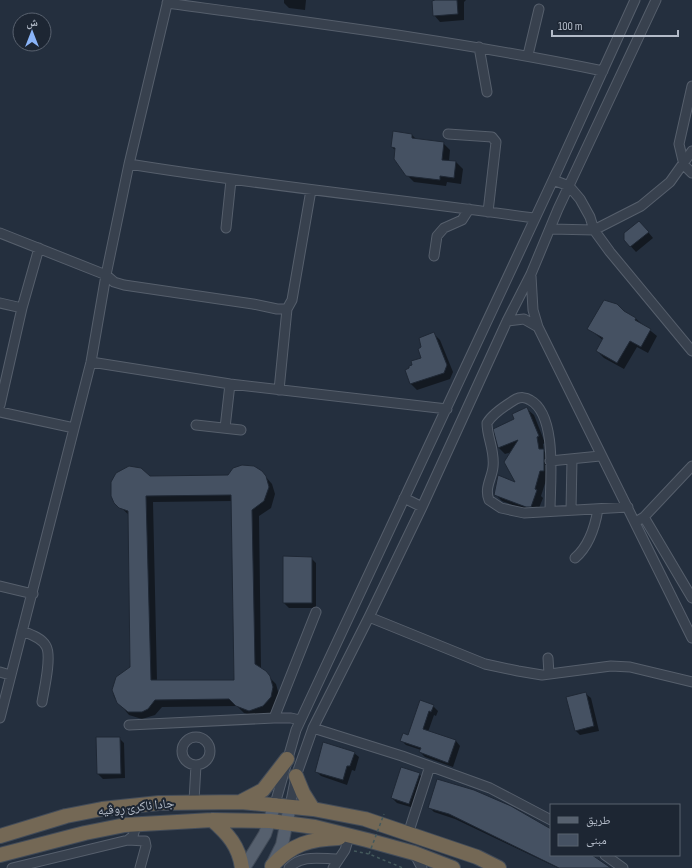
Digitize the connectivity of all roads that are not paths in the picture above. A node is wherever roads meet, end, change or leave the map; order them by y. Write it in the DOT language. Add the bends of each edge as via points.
graph roads {
  1 [pos="635,0"];
  2 [pos="656,0"];
  3 [pos="167,2"];
  4 [pos="539,9"];
  5 [pos="479,47"];
  6 [pos="528,55"];
  7 [pos="603,71"];
  8 [pos="692,86"];
  9 [pos="488,92"];
  10 [pos="448,134"];
  11 [pos="692,151"];
  12 [pos="129,164"];
  13 [pos="684,165"];
  14 [pos="692,173"];
  15 [pos="231,180"];
  16 [pos="554,180"];
  17 [pos="569,186"];
  18 [pos="311,190"];
  19 [pos="469,209"];
  20 [pos="488,212"];
  21 [pos="534,218"];
  22 [pos="226,228"];
  23 [pos="551,228"];
  24 [pos="594,230"];
  25 [pos="0,233"];
  26 [pos="39,248"];
  27 [pos="434,256"];
  28 [pos="531,274"];
  29 [pos="106,275"];
  30 [pos="0,303"];
  31 [pos="22,308"];
  32 [pos="287,308"];
  33 [pos="507,320"];
  34 [pos="538,327"];
  35 [pos="692,351"];
  36 [pos="91,362"];
  37 [pos="4,372"];
  38 [pos="230,384"];
  39 [pos="279,390"];
  40 [pos="0,405"];
  41 [pos="446,409"];
  42 [pos="0,412"];
  43 [pos="196,425"];
  44 [pos="74,428"];
  45 [pos="225,428"];
  46 [pos="241,430"];
  47 [pos="600,456"];
  48 [pos="572,458"];
  49 [pos="550,461"];
  50 [pos="692,466"];
  51 [pos="404,498"];
  52 [pos="422,507"];
  53 [pos="628,507"];
  54 [pos="598,509"];
  55 [pos="570,510"];
  56 [pos="550,511"];
  57 [pos="644,517"];
  58 [pos="636,522"];
  59 [pos="575,558"];
  60 [pos="0,586"];
  61 [pos="33,594"];
  62 [pos="692,598"];
  63 [pos="316,612"];
  64 [pos="369,617"];
  65 [pos="22,631"];
  66 [pos="692,638"];
  67 [pos="548,658"];
  68 [pos="0,672"];
  69 [pos="548,674"];
  70 [pos="10,675"];
  71 [pos="692,682"];
  72 [pos="42,702"];
  73 [pos="279,704"];
  74 [pos="0,718"];
  75 [pos="274,718"];
  76 [pos="296,719"];
  77 [pos="195,722"];
  78 [pos="129,725"];
  79 [pos="313,728"];
  80 [pos="196,736"];
  81 [pos="287,759"];
  82 [pos="196,765"];
  83 [pos="430,766"];
  84 [pos="296,776"];
  85 [pos="194,801"];
  86 [pos="241,802"];
  87 [pos="275,804"];
  88 [pos="290,806"];
  89 [pos="313,809"];
  90 [pos="550,819"];
  91 [pos="212,820"];
  92 [pos="270,821"];
  93 [pos="286,823"];
  94 [pos="136,824"];
  95 [pos="408,834"];
  96 [pos="0,836"];
  97 [pos="349,837"];
  98 [pos="128,840"];
  99 [pos="414,853"];
  100 [pos="0,855"];
  101 [pos="606,856"];
  102 [pos="339,859"];
  103 [pos="271,867"];
  104 [pos="13,868"];
  105 [pos="140,868"];
  106 [pos="243,868"];
  107 [pos="289,868"];
  108 [pos="332,868"];
  109 [pos="422,868"];
  110 [pos="453,868"];
  111 [pos="499,868"];
  112 [pos="622,868"];
  1 -- 7 [label="street"];
  2 -- 17 [label="street"];
  3 -- 5 [label="street"];
  3 -- 12 [label="street"];
  4 -- 6 [label="street"];
  5 -- 6 [label="street"];
  5 -- 9 [label="street"];
  6 -- 7 [label="street"];
  7 -- 16 [label="street"];
  8 -- 13 [label="street" via="679,144"];
  10 -- 20 [label="street" via="492,137 496,142"];
  11 -- 13 [label="street"];
  12 -- 15 [label="street"];
  12 -- 29 [label="street"];
  13 -- 14 [label="street"];
  13 -- 24 [label="street" via="653,198"];
  15 -- 18 [label="street"];
  15 -- 22 [label="street"];
  16 -- 17 [label="street"];
  16 -- 21 [label="street"];
  17 -- 23 [label="street"];
  17 -- 24 [label="street" via="580,199"];
  18 -- 19 [label="street"];
  18 -- 32 [label="street" via="292,300"];
  19 -- 20 [label="street"];
  19 -- 27 [label="street" via="462,220 444,228 437,236"];
  20 -- 21 [label="street"];
  21 -- 41 [label="street"];
  23 -- 24 [label="street"];
  23 -- 28 [label="street"];
  24 -- 35 [label="street"];
  25 -- 26 [label="street"];
  26 -- 29 [label="street"];
  26 -- 31 [label="street"];
  28 -- 33 [label="street"];
  28 -- 34 [label="street"];
  29 -- 32 [label="street" via="114,282 124,285 277,309"];
  29 -- 36 [label="street"];
  30 -- 31 [label="street"];
  31 -- 37 [label="street"];
  32 -- 39 [label="street"];
  33 -- 34 [label="street" via="524,319"];
  33 -- 52 [label="street"];
  34 -- 47 [label="street"];
  36 -- 38 [label="street"];
  36 -- 44 [label="street"];
  37 -- 40 [label="street"];
  38 -- 39 [label="street"];
  38 -- 45 [label="street"];
  39 -- 41 [label="street"];
  41 -- 51 [label="street"];
  42 -- 44 [label="street"];
  43 -- 45 [label="street"];
  44 -- 61 [label="street"];
  45 -- 46 [label="street"];
  47 -- 48 [label="street"];
  47 -- 53 [label="street"];
  48 -- 49 [label="street"];
  48 -- 55 [label="street"];
  49 -- 56 [label="street"];
  49 -- 56 [label="street" via="545,416 536,403 527,398 518,398 490,419 487,426 493,448 493,467 486,491 489,500 510,511"];
  50 -- 57 [label="street"];
  51 -- 52 [label="street"];
  51 -- 76 [label="street"];
  52 -- 64 [label="street"];
  53 -- 54 [label="street"];
  53 -- 58 [label="street"];
  54 -- 55 [label="street"];
  54 -- 59 [label="street" via="596,521 583,551"];
  55 -- 56 [label="street"];
  57 -- 58 [label="street"];
  57 -- 62 [label="street"];
  58 -- 66 [label="street"];
  60 -- 61 [label="street"];
  61 -- 65 [label="street"];
  63 -- 73 [label="street"];
  64 -- 69 [label="street" via="485,664"];
  64 -- 79 [label="street"];
  65 -- 70 [label="street"];
  65 -- 72 [label="street" via="41,640 46,646 48,654"];
  67 -- 69 [label="street"];
  68 -- 70 [label="street"];
  69 -- 71 [label="street" via="611,666 630,667"];
  70 -- 74 [label="street"];
  73 -- 75 [label="street"];
  73 -- 76 [label="street"];
  75 -- 76 [label="street"];
  75 -- 77 [label="street"];
  76 -- 81 [label="street"];
  77 -- 78 [label="street"];
  77 -- 80 [label="street"];
  79 -- 83 [label="street"];
  79 -- 84 [label="street"];
  80 -- 82 [label="street" via="208,743 210,753 205,762"];
  80 -- 82 [label="street" via="187,739 181,751 184,760"];
  81 -- 86 [label="highway" via="262,790"];
  81 -- 87 [label="street"];
  82 -- 85 [label="street"];
  83 -- 90 [label="street" via="490,788"];
  83 -- 95 [label="street"];
  84 -- 88 [label="street"];
  84 -- 89 [label="highway"];
  85 -- 86 [label="highway, جادا ئاکرێ ڕوڤیە"];
  85 -- 96 [label="highway, جادا ئاکرێ ڕوڤیە" via="102,809 66,816"];
  86 -- 87 [label="highway, جادا ئاکرێ ڕوڤیە"];
  87 -- 88 [label="highway, جادا ئاکرێ ڕوڤیە"];
  87 -- 92 [label="main road"];
  88 -- 89 [label="highway, جادا ئاکرێ ڕوڤیە"];
  88 -- 93 [label="main road"];
  89 -- 95 [label="highway, جادا ئاکرێ ڕوڤیە" via="365,819"];
  91 -- 92 [label="highway, جادا ئاکرێ ڕوڤیە"];
  91 -- 94 [label="highway, جادا ئاکرێ ڕوڤیە"];
  91 -- 106 [label="highway" via="228,833 235,843"];
  92 -- 93 [label="highway, جادا ئاکرێ ڕوڤیە"];
  92 -- 106 [label="main road" via="265,834"];
  93 -- 97 [label="highway, جادا ئاکرێ ڕوڤیە"];
  93 -- 103 [label="main road" via="282,845"];
  94 -- 98 [label="street" via="135,832"];
  94 -- 100 [label="highway, جادا ئاکرێ ڕوڤیە" via="85,833"];
  95 -- 111 [label="highway, جادا ئاکرێ ڕوڤیە" via="477,857"];
  97 -- 99 [label="highway, جادا ئاکرێ ڕوڤیە"];
  97 -- 102 [label="street"];
  97 -- 103 [label="highway" via="304,843 288,851"];
  98 -- 104 [label="street"];
  98 -- 105 [label="street" via="145,841"];
  99 -- 109 [label="street"];
  99 -- 110 [label="highway, جادا ئاکرێ ڕوڤیە"];
  101 -- 112 [label="street"];
  102 -- 107 [label="street" via="303,858 296,860"];
  102 -- 108 [label="street"];
}
